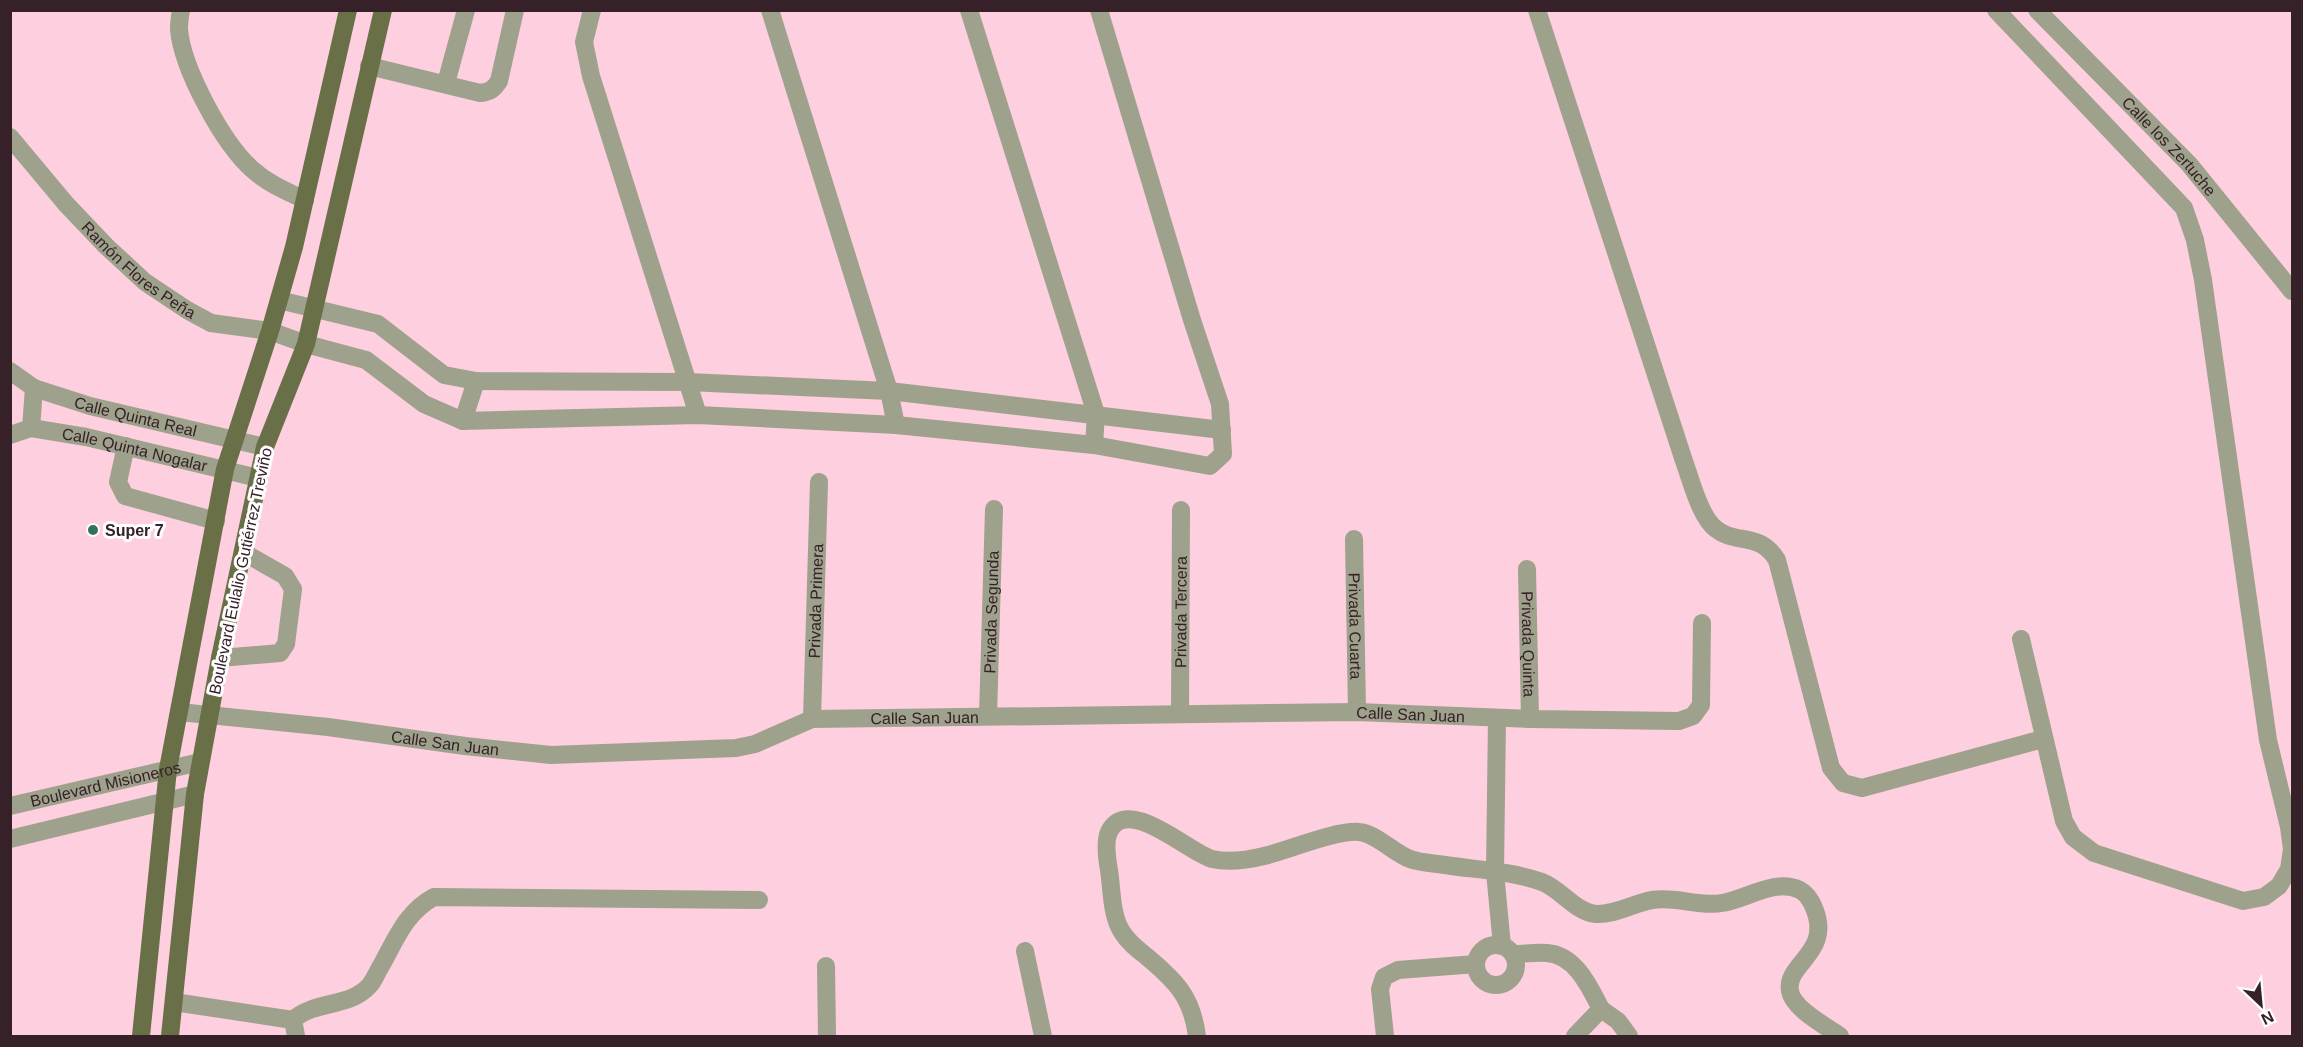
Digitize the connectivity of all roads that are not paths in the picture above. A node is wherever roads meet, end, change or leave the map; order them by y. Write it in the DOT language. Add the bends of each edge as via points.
graph roads {
  1 [pos="181,10"];
  2 [pos="348,10"];
  3 [pos="382,10"];
  4 [pos="466,10"];
  5 [pos="515,10"];
  6 [pos="591,10"];
  7 [pos="770,10"];
  8 [pos="969,10"];
  9 [pos="1099,10"];
  10 [pos="1537,10"];
  11 [pos="1996,10"];
  12 [pos="2037,10"];
  13 [pos="369,66"];
  14 [pos="446,83"];
  15 [pos="10,136"];
  16 [pos="305,200"];
  17 [pos="2292,291"];
  18 [pos="279,300"];
  19 [pos="314,309"];
  20 [pos="270,332"];
  21 [pos="306,344"];
  22 [pos="10,371"];
  23 [pos="476,381"];
  24 [pos="688,382"];
  25 [pos="34,388"];
  26 [pos="889,391"];
  27 [pos="1095,414"];
  28 [pos="698,415"];
  29 [pos="463,421"];
  30 [pos="896,425"];
  31 [pos="31,428"];
  32 [pos="1222,430"];
  33 [pos="10,435"];
  34 [pos="233,441"];
  35 [pos="1094,445"];
  36 [pos="126,446"];
  37 [pos="265,447"];
  38 [pos="225,469"];
  39 [pos="258,478"];
  40 [pos="819,482"];
  41 [pos="994,509"];
  42 [pos="1181,510"];
  43 [pos="216,521"];
  44 [pos="1354,539"];
  45 [pos="243,552"];
  46 [pos="1527,569"];
  47 [pos="1702,623"];
  48 [pos="2021,639"];
  49 [pos="220,658"];
  50 [pos="179,712"];
  51 [pos="1357,712"];
  52 [pos="1180,714"];
  53 [pos="209,716"];
  54 [pos="988,716"];
  55 [pos="1497,718"];
  56 [pos="812,719"];
  57 [pos="1530,719"];
  58 [pos="2043,739"];
  59 [pos="200,762"];
  60 [pos="168,769"];
  61 [pos="195,794"];
  62 [pos="164,801"];
  63 [pos="10,806"];
  64 [pos="10,839"];
  65 [pos="1495,872"];
  66 [pos="759,900"];
  67 [pos="1508,950"];
  68 [pos="1025,951"];
  69 [pos="1476,964"];
  70 [pos="826,966"];
  71 [pos="174,1002"];
  72 [pos="1601,1010"];
  73 [pos="295,1028"];
  74 [pos="141,1036"];
  75 [pos="170,1036"];
  76 [pos="827,1036"];
  77 [pos="1042,1036"];
  78 [pos="1197,1036"];
  79 [pos="1385,1036"];
  80 [pos="1575,1036"];
  81 [pos="1629,1036"];
  82 [pos="1840,1036"];
  1 -- 16 [label="street" via="179,29 185,54 206,105 234,151 275,187"];
  2 -- 16 [label="main road, Boulevard Eulalio Gutiérrez Treviño"];
  3 -- 13 [label="main road, Boulevard Eulalio Gutiérrez Treviño"];
  4 -- 14 [label="street"];
  5 -- 14 [label="street" via="499,81 494,88 480,93"];
  6 -- 24 [label="street" via="584,42 591,76"];
  7 -- 26 [label="street"];
  8 -- 27 [label="street"];
  9 -- 32 [label="street" via="1221,404"];
  10 -- 58 [label="street" via="1703,512 1720,532 1760,542 1777,560 1831,768 1843,783 1862,789"];
  11 -- 58 [label="street" via="2184,208 2195,240 2204,280 2268,740 2289,827 2289,869 2279,886 2264,897 2243,901 2094,853 2073,837 2064,821"];
  12 -- 17 [label="street, Calle los Zertuche" via="2188,164"];
  13 -- 14 [label="street"];
  13 -- 19 [label="main road, Boulevard Eulalio Gutiérrez Treviño"];
  15 -- 20 [label="street, Ramón Flores Peña" via="106,246 159,292 211,323"];
  16 -- 18 [label="main road, Boulevard Eulalio Gutiérrez Treviño"];
  18 -- 19 [label="street"];
  18 -- 20 [label="main road, Boulevard Eulalio Gutiérrez Treviño"];
  19 -- 21 [label="main road, Boulevard Eulalio Gutiérrez Treviño"];
  19 -- 23 [label="street" via="378,324 444,375"];
  20 -- 21 [label="street, Ramón Flores Peña"];
  20 -- 34 [label="main road, Boulevard Eulalio Gutiérrez Treviño"];
  21 -- 29 [label="street, Ramón Flores Peña" via="366,360 424,404"];
  21 -- 37 [label="main road, Boulevard Eulalio Gutiérrez Treviño"];
  22 -- 25 [label="street, Calle Quinta Real"];
  23 -- 24 [label="street"];
  23 -- 29 [label="street"];
  24 -- 26 [label="street"];
  24 -- 28 [label="street"];
  25 -- 31 [label="street"];
  25 -- 34 [label="street, Calle Quinta Real"];
  26 -- 27 [label="street"];
  26 -- 30 [label="street"];
  27 -- 32 [label="street"];
  27 -- 35 [label="street"];
  28 -- 29 [label="street"];
  28 -- 30 [label="street"];
  30 -- 35 [label="street"];
  31 -- 33 [label="street, Calle Quinta Nogalar"];
  31 -- 36 [label="street, Calle Quinta Nogalar"];
  32 -- 35 [label="street" via="1223,454 1210,466"];
  34 -- 37 [label="street, Calle Quinta Real"];
  34 -- 38 [label="main road, Boulevard Eulalio Gutiérrez Treviño"];
  36 -- 38 [label="street, Calle Quinta Nogalar"];
  36 -- 43 [label="street" via="118,482 125,496"];
  37 -- 39 [label="main road, Boulevard Eulalio Gutiérrez Treviño"];
  38 -- 39 [label="street, Calle Quinta Nogalar"];
  38 -- 43 [label="main road, Boulevard Eulalio Gutiérrez Treviño"];
  39 -- 45 [label="main road, Boulevard Eulalio Gutiérrez Treviño"];
  40 -- 56 [label="street, Privada Primera"];
  41 -- 54 [label="street, Privada Segunda"];
  42 -- 52 [label="street, Privada Tercera"];
  43 -- 50 [label="main road, Boulevard Eulalio Gutiérrez Treviño"];
  44 -- 51 [label="street, Privada Cuarta"];
  45 -- 49 [label="main road, Boulevard Eulalio Gutiérrez Treviño"];
  45 -- 49 [label="street" via="285,576 293,590 286,644 280,653"];
  46 -- 57 [label="street, Privada Quinta"];
  47 -- 57 [label="street, Calle San Juan" via="1701,705 1693,716 1679,721"];
  48 -- 58 [label="street"];
  49 -- 53 [label="main road, Boulevard Eulalio Gutiérrez Treviño"];
  50 -- 53 [label="street, Calle San Juan"];
  50 -- 60 [label="main road, Boulevard Eulalio Gutiérrez Treviño"];
  51 -- 52 [label="street, Calle San Juan"];
  51 -- 55 [label="street, Calle San Juan"];
  52 -- 54 [label="street, Calle San Juan"];
  53 -- 56 [label="street, Calle San Juan" via="551,754 736,748 756,744"];
  53 -- 59 [label="main road, Boulevard Eulalio Gutiérrez Treviño"];
  54 -- 56 [label="street, Calle San Juan"];
  55 -- 57 [label="street, Calle San Juan"];
  55 -- 65 [label="street"];
  59 -- 60 [label="street, Boulevard Misioneros"];
  59 -- 61 [label="main road, Boulevard Eulalio Gutiérrez Treviño"];
  60 -- 62 [label="main road, Boulevard Eulalio Gutiérrez Treviño"];
  60 -- 63 [label="street, Boulevard Misioneros"];
  61 -- 62 [label="street, Boulevard Misioneros"];
  61 -- 71 [label="main road, Boulevard Eulalio Gutiérrez Treviño"];
  62 -- 64 [label="street, Boulevard Misioneros"];
  62 -- 74 [label="main road, Boulevard Eulalio Gutiérrez Treviño"];
  65 -- 67 [label="street"];
  65 -- 78 [label="street" via="1410,859 1361,832 1257,858 1224,861 1202,855 1158,827 1129,820 1119,822 1109,830 1107,839 1118,926 1131,944 1178,984 1192,1010"];
  65 -- 82 [label="street" via="1543,882 1581,909 1600,914 1655,899 1717,903 1782,886 1796,888 1811,900 1819,934 1791,979 1790,993 1799,1007"];
  66 -- 73 [label="street" via="434,897 419,904 406,920 369,986 356,996 303,1011"];
  67 -- 69 [label="street" via="1495,945 1482,951"];
  67 -- 69 [label="street" via="1516,968 1510,980 1498,985 1485,982"];
  67 -- 72 [label="street" via="1549,953 1569,962 1580,973"];
  68 -- 77 [label="street"];
  69 -- 79 [label="street" via="1398,970 1384,977 1380,989"];
  70 -- 76 [label="street"];
  71 -- 73 [label="street"];
  71 -- 75 [label="main road, Boulevard Eulalio Gutiérrez Treviño"];
  72 -- 80 [label="street"];
  72 -- 81 [label="street" via="1618,1021"];
}
